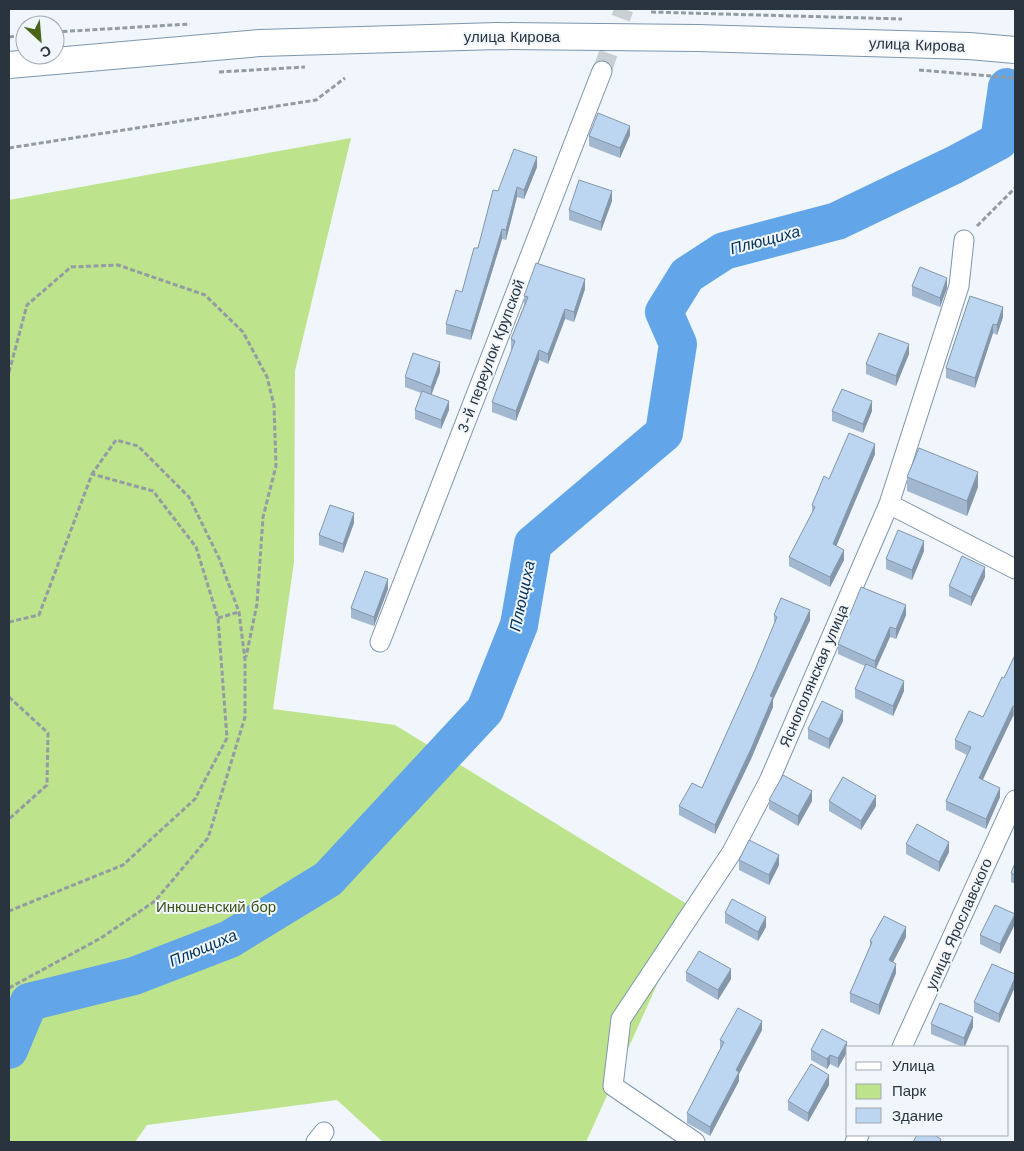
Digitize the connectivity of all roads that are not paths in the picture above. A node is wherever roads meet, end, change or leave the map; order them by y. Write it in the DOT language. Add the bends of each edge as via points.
graph roads {
  1 [pos="1015,50"];
  2 [pos="9,65"];
  3 [pos="602,71"];
  4 [pos="964,240"];
  5 [pos="888,504"];
  6 [pos="1015,569"];
  7 [pos="380,642"];
  8 [pos="1015,800"];
  9 [pos="902,1046"];
  10 [pos="694,1142"];
  1 -- 2 [label="main road, улица Кирова, bridge" via="707,38 498,36 260,43"];
  3 -- 7 [label="street, 3-й переулок Крупской"];
  4 -- 5 [label="street, Яснополянская улица" via="959,286"];
  5 -- 6 [label="street"];
  5 -- 10 [label="street, Яснополянская улица" via="769,781 732,852 621,1018 613,1086"];
  8 -- 9 [label="street, улица Ярославского"];
}
